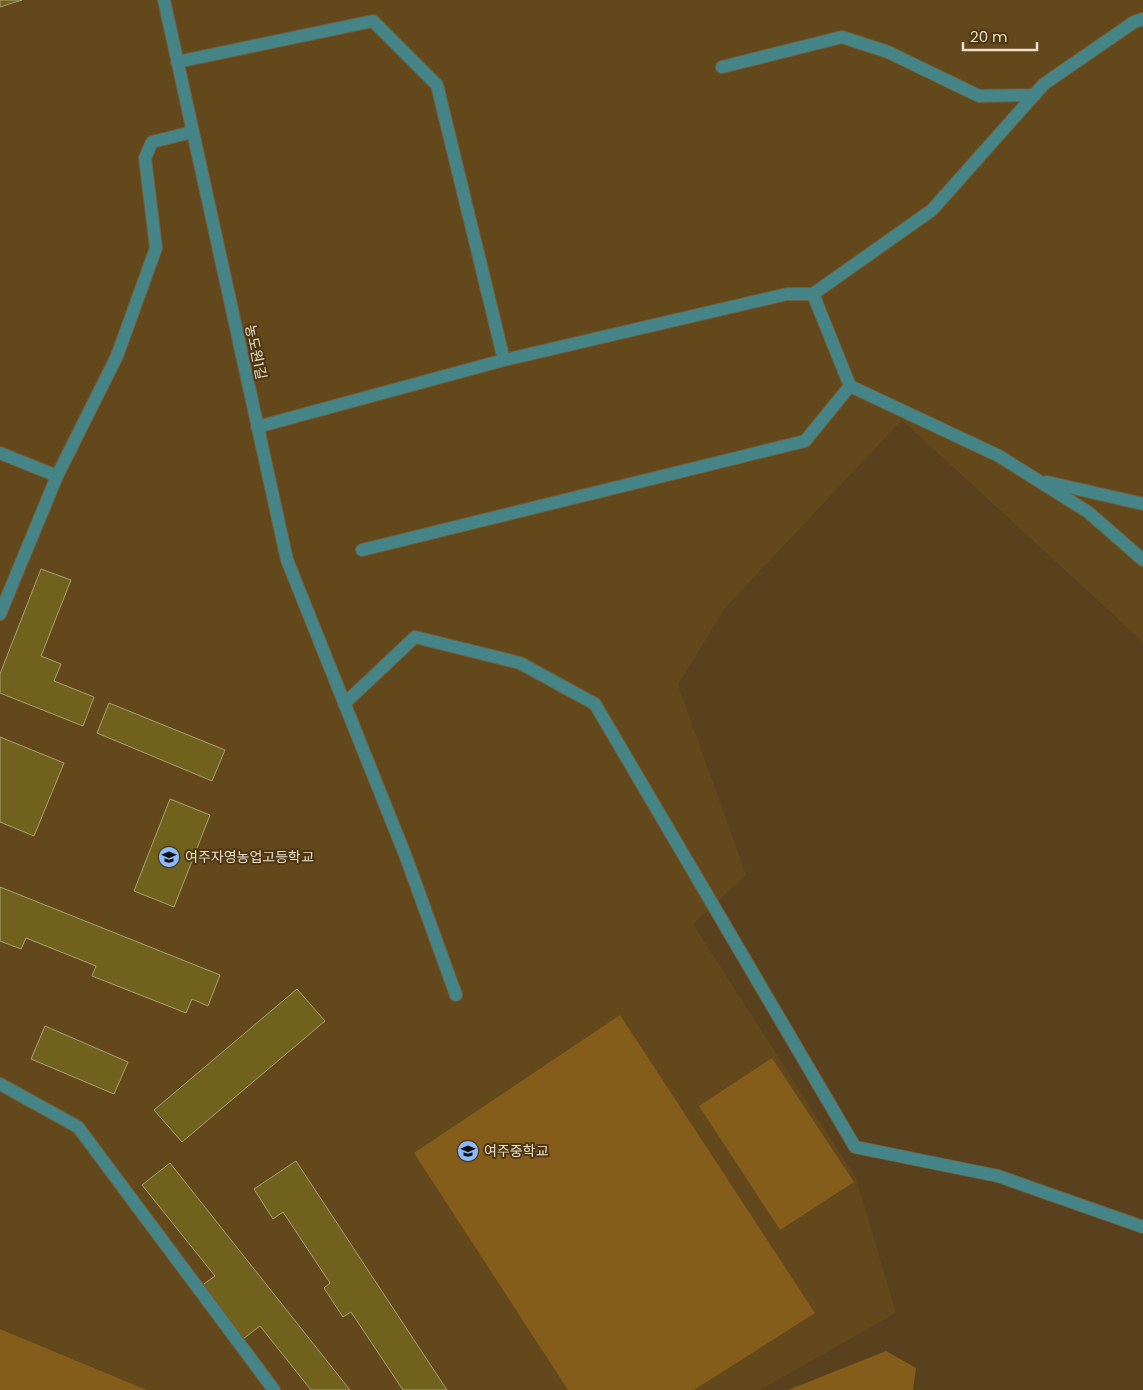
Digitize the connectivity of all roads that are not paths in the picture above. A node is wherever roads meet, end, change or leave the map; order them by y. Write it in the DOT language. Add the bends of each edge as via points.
graph roads {
  1 [pos="164,0"];
  2 [pos="1143,19"];
  3 [pos="177,62"];
  4 [pos="722,67"];
  5 [pos="1035,95"];
  6 [pos="192,132"];
  7 [pos="813,294"];
  8 [pos="504,360"];
  9 [pos="850,386"];
  10 [pos="257,427"];
  11 [pos="0,453"];
  12 [pos="57,476"];
  13 [pos="1037,480"];
  14 [pos="1143,504"];
  15 [pos="362,550"];
  16 [pos="1143,560"];
  17 [pos="0,614"];
  18 [pos="344,704"];
  19 [pos="456,995"];
  20 [pos="0,1084"];
  21 [pos="1143,1227"];
  22 [pos="274,1390"];
  1 -- 3 [label="street, 농도원1길"];
  2 -- 5 [label="street" via="1044,84"];
  3 -- 6 [label="street, 농도원1길"];
  3 -- 8 [label="street" via="373,21 438,85"];
  4 -- 5 [label="street" via="842,37 888,52 979,96"];
  5 -- 7 [label="street" via="932,210"];
  6 -- 10 [label="street, 농도원1길"];
  6 -- 12 [label="street" via="152,142 145,158 156,248 117,356"];
  7 -- 8 [label="street" via="787,294"];
  7 -- 9 [label="street"];
  8 -- 10 [label="street"];
  9 -- 13 [label="street" via="999,456"];
  9 -- 15 [label="street" via="805,441"];
  10 -- 18 [label="street, 농도원1길" via="287,560"];
  11 -- 12 [label="street"];
  12 -- 17 [label="street"];
  13 -- 14 [label="street"];
  13 -- 16 [label="street" via="1088,512"];
  18 -- 19 [label="street, 농도원1길" via="406,857"];
  18 -- 21 [label="street" via="415,637 520,662 595,704 856,1147 998,1176"];
  20 -- 22 [label="street" via="78,1127"];
}
